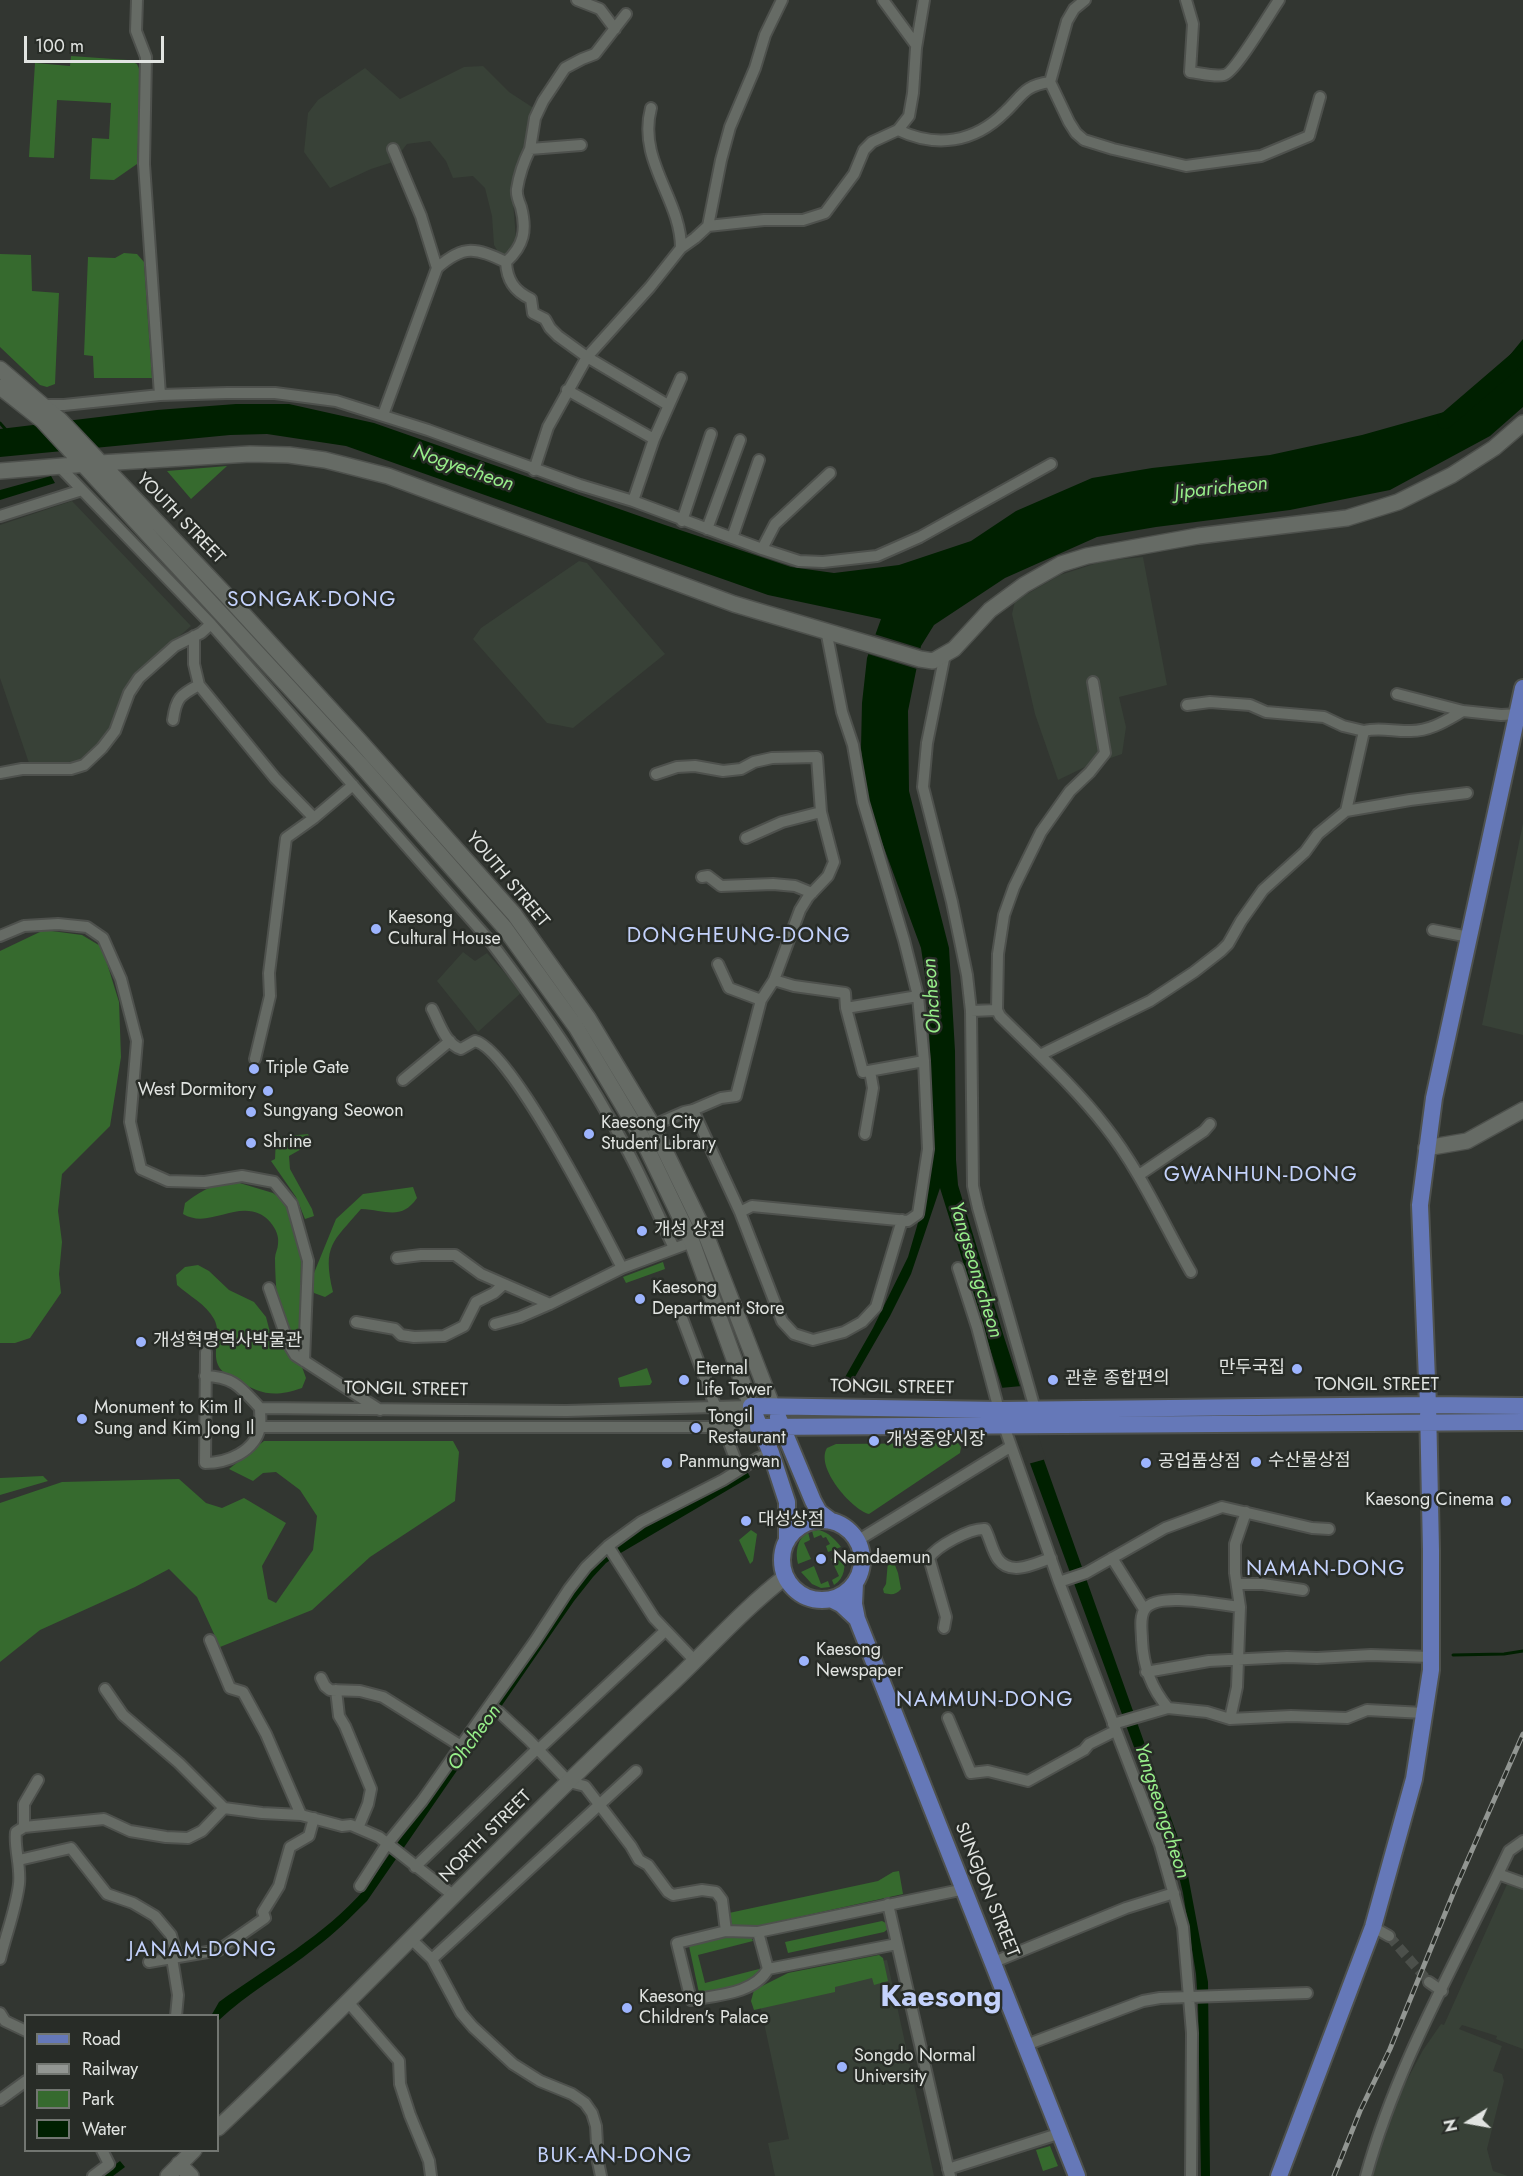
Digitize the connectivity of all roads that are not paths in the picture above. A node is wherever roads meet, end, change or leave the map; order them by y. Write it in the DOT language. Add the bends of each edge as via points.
graph roads {
  1 [pos="137,0"];
  2 [pos="577,0"];
  3 [pos="782,0"];
  4 [pos="883,0"];
  5 [pos="924,0"];
  6 [pos="1085,0"];
  7 [pos="1186,0"];
  8 [pos="1279,0"];
  9 [pos="626,14"];
  10 [pos="615,29"];
  11 [pos="916,45"];
  12 [pos="1050,82"];
  13 [pos="1320,97"];
  14 [pos="651,108"];
  15 [pos="898,130"];
  16 [pos="581,145"];
  17 [pos="393,149"];
  18 [pos="530,149"];
  19 [pos="708,226"];
  20 [pos="681,248"];
  21 [pos="506,262"];
  22 [pos="437,268"];
  23 [pos="587,357"];
  24 [pos="0,369"];
  25 [pos="681,378"];
  26 [pos="0,387"];
  27 [pos="567,390"];
  28 [pos="160,395"];
  29 [pos="668,405"];
  30 [pos="43,413"];
  31 [pos="383,415"];
  32 [pos="1523,423"];
  33 [pos="711,434"];
  34 [pos="654,439"];
  35 [pos="740,440"];
  36 [pos="86,458"];
  37 [pos="759,460"];
  38 [pos="1051,464"];
  39 [pos="59,466"];
  40 [pos="534,470"];
  41 [pos="0,471"];
  42 [pos="830,473"];
  43 [pos="82,490"];
  44 [pos="633,501"];
  45 [pos="0,516"];
  46 [pos="682,521"];
  47 [pos="707,530"];
  48 [pos="732,538"];
  49 [pos="757,549"];
  50 [pos="212,624"];
  51 [pos="826,630"];
  52 [pos="194,636"];
  53 [pos="945,654"];
  54 [pos="1093,682"];
  55 [pos="199,685"];
  56 [pos="1523,688"];
  57 [pos="1397,694"];
  58 [pos="1186,705"];
  59 [pos="1463,711"];
  60 [pos="1520,714"];
  61 [pos="173,720"];
  62 [pos="1364,731"];
  63 [pos="0,773"];
  64 [pos="656,774"];
  65 [pos="352,785"];
  66 [pos="1467,793"];
  67 [pos="1346,811"];
  68 [pos="822,812"];
  69 [pos="314,818"];
  70 [pos="746,838"];
  71 [pos="702,877"];
  72 [pos="812,893"];
  73 [pos="1433,930"];
  74 [pos="0,936"];
  75 [pos="1469,937"];
  76 [pos="718,964"];
  77 [pos="774,980"];
  78 [pos="918,996"];
  79 [pos="762,1000"];
  80 [pos="846,1008"];
  81 [pos="432,1009"];
  82 [pos="997,1010"];
  83 [pos="971,1011"];
  84 [pos="450,1041"];
  85 [pos="1040,1055"];
  86 [pos="255,1059"];
  87 [pos="924,1061"];
  88 [pos="870,1071"];
  89 [pos="403,1080"];
  90 [pos="693,1110"];
  91 [pos="1523,1110"];
  92 [pos="1210,1124"];
  93 [pos="652,1126"];
  94 [pos="865,1134"];
  95 [pos="1426,1148"];
  96 [pos="1139,1175"];
  97 [pos="740,1212"];
  98 [pos="902,1221"];
  99 [pos="692,1242"];
  100 [pos="674,1248"];
  101 [pos="397,1258"];
  102 [pos="622,1268"];
  103 [pos="958,1268"];
  104 [pos="1191,1272"];
  105 [pos="504,1284"];
  106 [pos="269,1288"];
  107 [pos="550,1304"];
  108 [pos="679,1310"];
  109 [pos="356,1322"];
  110 [pos="495,1324"];
  111 [pos="206,1352"];
  112 [pos="304,1361"];
  113 [pos="205,1376"];
  114 [pos="772,1405"];
  115 [pos="751,1406"];
  116 [pos="1523,1406"];
  117 [pos="260,1408"];
  118 [pos="716,1408"];
  119 [pos="1035,1409"];
  120 [pos="380,1410"];
  121 [pos="1428,1413"];
  122 [pos="1002,1418"];
  123 [pos="1523,1422"];
  124 [pos="723,1426"];
  125 [pos="759,1426"];
  126 [pos="781,1426"];
  127 [pos="260,1427"];
  128 [pos="1010,1447"];
  129 [pos="771,1453"];
  130 [pos="739,1469"];
  131 [pos="1246,1512"];
  132 [pos="831,1521"];
  133 [pos="1329,1530"];
  134 [pos="787,1540"];
  135 [pos="857,1541"];
  136 [pos="609,1547"];
  137 [pos="1051,1558"];
  138 [pos="1112,1558"];
  139 [pos="785,1577"];
  140 [pos="1063,1581"];
  141 [pos="855,1583"];
  142 [pos="1237,1584"];
  143 [pos="1303,1590"];
  144 [pos="831,1599"];
  145 [pos="1240,1607"];
  146 [pos="1144,1610"];
  147 [pos="858,1619"];
  148 [pos="944,1628"];
  149 [pos="665,1631"];
  150 [pos="210,1640"];
  151 [pos="1431,1657"];
  152 [pos="1237,1660"];
  153 [pos="696,1662"];
  154 [pos="1146,1672"];
  155 [pos="321,1678"];
  156 [pos="105,1689"];
  157 [pos="336,1690"];
  158 [pos="1168,1708"];
  159 [pos="494,1709"];
  160 [pos="1424,1713"];
  161 [pos="948,1718"];
  162 [pos="1230,1719"];
  163 [pos="1115,1726"];
  164 [pos="460,1746"];
  165 [pos="537,1749"];
  166 [pos="636,1771"];
  167 [pos="38,1779"];
  168 [pos="569,1782"];
  169 [pos="600,1805"];
  170 [pos="224,1808"];
  171 [pos="301,1815"];
  172 [pos="314,1818"];
  173 [pos="24,1827"];
  174 [pos="358,1828"];
  175 [pos="1523,1841"];
  176 [pos="387,1844"];
  177 [pos="19,1860"];
  178 [pos="415,1867"];
  179 [pos="1498,1874"];
  180 [pos="1523,1883"];
  181 [pos="360,1886"];
  182 [pos="964,1889"];
  183 [pos="1174,1893"];
  184 [pos="454,1896"];
  185 [pos="888,1904"];
  186 [pos="1373,1927"];
  187 [pos="726,1931"];
  188 [pos="758,1932"];
  189 [pos="1389,1936"];
  190 [pos="411,1939"];
  191 [pos="897,1944"];
  192 [pos="174,1958"];
  193 [pos="0,1959"];
  194 [pos="432,1959"];
  195 [pos="149,1962"];
  196 [pos="994,1962"];
  197 [pos="768,1970"];
  198 [pos="1429,1982"];
  199 [pos="1442,1990"];
  200 [pos="1307,1993"];
  201 [pos="1192,1997"];
  202 [pos="348,2002"];
  203 [pos="0,2013"];
  204 [pos="176,2014"];
  205 [pos="24,2030"];
  206 [pos="1026,2045"];
  207 [pos="24,2082"];
  208 [pos="0,2100"];
  209 [pos="219,2127"];
  210 [pos="1061,2133"];
  211 [pos="103,2152"];
  212 [pos="193,2152"];
  213 [pos="179,2164"];
  214 [pos="949,2172"];
  215 [pos="93,2176"];
  216 [pos="168,2176"];
  217 [pos="191,2176"];
  218 [pos="431,2176"];
  219 [pos="601,2176"];
  220 [pos="1077,2176"];
  221 [pos="1191,2176"];
  222 [pos="1279,2176"];
  223 [pos="1366,2176"];
  1 -- 28 [label="street" via="136,31 146,57 144,164"];
  2 -- 10 [label="street" via="600,9"];
  3 -- 19 [label="street" via="730,127"];
  4 -- 11 [label="street"];
  5 -- 11 [label="street"];
  6 -- 12 [label="street" via="1067,21"];
  7 -- 8 [label="street" via="1193,24 1191,72 1224,75 1231,72"];
  9 -- 10 [label="street"];
  10 -- 18 [label="street" via="595,54 565,68 535,118"];
  11 -- 15 [label="street" via="911,110"];
  12 -- 13 [label="street" via="1068,122 1084,140 1186,166 1261,156 1309,136"];
  12 -- 15 [label="street" via="1024,91 995,121 968,136 929,141"];
  14 -- 20 [label="street" via="647,123 652,159 672,207"];
  15 -- 19 [label="street" via="864,150 854,174 825,213 802,220"];
  16 -- 18 [label="street"];
  17 -- 22 [label="street" via="421,216"];
  18 -- 21 [label="street" via="517,191 523,236 517,252"];
  19 -- 20 [label="street"];
  20 -- 23 [label="street"];
  21 -- 22 [label="street" via="467,249"];
  21 -- 23 [label="street" via="511,283 531,298 533,313"];
  22 -- 31 [label="street"];
  23 -- 27 [label="street"];
  23 -- 29 [label="street"];
  24 -- 30 [label="main road, YOUTH STREET"];
  25 -- 29 [label="street"];
  26 -- 30 [label="main road, YOUTH STREET"];
  27 -- 34 [label="street"];
  27 -- 40 [label="street" via="548,427"];
  28 -- 30 [label="street" via="64,405"];
  28 -- 31 [label="street" via="251,393 315,397"];
  29 -- 34 [label="street"];
  30 -- 36 [label="main road, YOUTH STREET"];
  30 -- 36 [label="main road, YOUTH STREET" via="60,420"];
  31 -- 40 [label="street"];
  32 -- 53 [label="main road" via="1452,475 1398,502 1347,518 1198,536 1061,564 990,610"];
  33 -- 46 [label="street"];
  34 -- 44 [label="street"];
  35 -- 47 [label="street"];
  36 -- 39 [label="main road"];
  36 -- 51 [label="main road" via="289,455 354,466"];
  36 -- 93 [label="main road, YOUTH STREET" via="224,593 514,914 588,1018"];
  36 -- 99 [label="main road, YOUTH STREET" via="504,927 588,1046 641,1136"];
  37 -- 48 [label="street"];
  38 -- 49 [label="street" via="920,537 877,556 811,562"];
  39 -- 41 [label="main road"];
  39 -- 43 [label="street"];
  40 -- 44 [label="street"];
  42 -- 49 [label="street" via="776,524"];
  43 -- 45 [label="street"];
  43 -- 50 [label="street"];
  44 -- 46 [label="street"];
  46 -- 47 [label="street"];
  47 -- 48 [label="street"];
  48 -- 49 [label="street"];
  50 -- 52 [label="street"];
  50 -- 65 [label="street"];
  51 -- 53 [label="main road" via="920,659 933,660"];
  51 -- 78 [label="street" via="863,802"];
  52 -- 55 [label="street"];
  52 -- 63 [label="street" via="175,646 139,678 115,731 84,765"];
  53 -- 83 [label="street" via="927,743 923,787 952,902"];
  54 -- 82 [label="street" via="1105,753 1070,791 1041,832 1014,887 1004,915 998,954"];
  55 -- 61 [label="street" via="183,693 175,703"];
  55 -- 69 [label="street" via="274,778"];
  56 -- 60 [label="main road"];
  57 -- 59 [label="street"];
  58 -- 62 [label="street" via="1250,705 1266,712 1324,717"];
  59 -- 60 [label="street"];
  59 -- 62 [label="street" via="1439,725 1413,732 1376,728"];
  60 -- 75 [label="main road"];
  62 -- 67 [label="street"];
  64 -- 68 [label="street" via="677,767 723,771 772,758 817,757"];
  65 -- 69 [label="street"];
  65 -- 100 [label="street" via="490,941 560,1036 627,1149"];
  66 -- 67 [label="street"];
  67 -- 85 [label="street" via="1263,890 1221,951 1150,1001"];
  68 -- 70 [label="street" via="782,822"];
  68 -- 72 [label="street" via="834,862 828,876"];
  69 -- 86 [label="street" via="286,838 269,973 270,996"];
  71 -- 72 [label="street" via="708,876 721,886 773,884"];
  72 -- 77 [label="street" via="800,910"];
  73 -- 75 [label="street"];
  74 -- 112 [label="street" via="24,927 57,924 87,927 104,938 121,979 137,1041 130,1122 141,1169 168,1181 205,1182 242,1176 274,1182 292,1204 308,1261"];
  75 -- 95 [label="main road"];
  76 -- 79 [label="street" via="729,988"];
  77 -- 79 [label="street"];
  77 -- 80 [label="street" via="845,993"];
  78 -- 80 [label="street"];
  78 -- 87 [label="street"];
  79 -- 90 [label="street" via="736,1096"];
  80 -- 88 [label="street" via="863,1072"];
  81 -- 84 [label="street"];
  82 -- 83 [label="street"];
  82 -- 85 [label="street"];
  83 -- 119 [label="street" via="974,1186"];
  84 -- 89 [label="street"];
  84 -- 102 [label="street" via="461,1049 480,1042 500,1062 551,1137"];
  85 -- 96 [label="street" via="1107,1127"];
  87 -- 88 [label="street"];
  87 -- 98 [label="street" via="928,1149 918,1214"];
  88 -- 94 [label="street" via="873,1088"];
  90 -- 93 [label="street"];
  90 -- 97 [label="street"];
  91 -- 95 [label="main road" via="1467,1141"];
  92 -- 96 [label="street"];
  93 -- 114 [label="main road, YOUTH STREET" via="706,1235"];
  95 -- 121 [label="main road" via="1420,1205"];
  96 -- 104 [label="street"];
  97 -- 98 [label="street" via="752,1206"];
  97 -- 98 [label="street" via="782,1321 794,1334 813,1340 844,1332 862,1322 876,1307"];
  99 -- 100 [label="street"];
  99 -- 115 [label="main road, YOUTH STREET"];
  100 -- 102 [label="street"];
  101 -- 105 [label="street" via="455,1255 481,1274"];
  102 -- 107 [label="street"];
  103 -- 122 [label="street"];
  105 -- 107 [label="street"];
  105 -- 109 [label="street" via="476,1302 464,1326 444,1336 407,1336 395,1329"];
  106 -- 112 [label="street" via="289,1345"];
  107 -- 110 [label="street"];
  108 -- 118 [label="street"];
  111 -- 113 [label="street"];
  112 -- 120 [label="street"];
  113 -- 117 [label="street" via="218,1376 240,1385"];
  113 -- 127 [label="street" via="205,1463 237,1456"];
  114 -- 115 [label="main road, TONGIL STREET"];
  114 -- 122 [label="main road, TONGIL STREET"];
  114 -- 126 [label="main road, YOUTH STREET"];
  115 -- 118 [label="street, TONGIL STREET"];
  115 -- 125 [label="main road, YOUTH STREET"];
  116 -- 121 [label="main road, TONGIL STREET"];
  117 -- 120 [label="street, TONGIL STREET"];
  117 -- 127 [label="street"];
  118 -- 120 [label="street, TONGIL STREET"];
  118 -- 124 [label="street"];
  119 -- 121 [label="main road, TONGIL STREET"];
  119 -- 122 [label="main road, TONGIL STREET"];
  121 -- 122 [label="main road, TONGIL STREET"];
  121 -- 123 [label="main road, TONGIL STREET"];
  121 -- 151 [label="main road"];
  122 -- 126 [label="main road, TONGIL STREET"];
  122 -- 128 [label="street"];
  124 -- 125 [label="street, TONGIL STREET"];
  124 -- 127 [label="street, TONGIL STREET"];
  124 -- 130 [label="street"];
  125 -- 126 [label="main road, TONGIL STREET"];
  125 -- 129 [label="main road, YOUTH STREET"];
  126 -- 132 [label="main road, YOUTH STREET" via="813,1501"];
  128 -- 135 [label="street"];
  128 -- 137 [label="street"];
  129 -- 130 [label="street"];
  129 -- 134 [label="main road, YOUTH STREET" via="787,1502"];
  130 -- 136 [label="street" via="641,1522"];
  131 -- 133 [label="street"];
  131 -- 138 [label="street" via="1222,1507 1165,1528"];
  131 -- 142 [label="street" via="1235,1544"];
  132 -- 134 [label="main road" via="801,1526"];
  132 -- 135 [label="main road"];
  134 -- 139 [label="main road" via="782,1565"];
  135 -- 141 [label="main road" via="862,1563"];
  136 -- 149 [label="street"];
  136 -- 159 [label="street" via="569,1589"];
  137 -- 140 [label="street"];
  137 -- 148 [label="street" via="1022,1569 1010,1567 999,1561 985,1529 976,1528 934,1550 929,1558 945,1617"];
  138 -- 140 [label="street"];
  138 -- 146 [label="street"];
  139 -- 144 [label="main road" via="809,1598"];
  139 -- 153 [label="main road, NORTH STREET"];
  140 -- 163 [label="street"];
  141 -- 144 [label="main road"];
  141 -- 147 [label="main road, SUNGJON STREET"];
  142 -- 143 [label="street"];
  142 -- 145 [label="street"];
  144 -- 147 [label="main road"];
  145 -- 146 [label="street" via="1176,1599 1150,1604"];
  145 -- 152 [label="street"];
  146 -- 154 [label="street" via="1142,1651"];
  147 -- 182 [label="main road, SUNGJON STREET"];
  149 -- 153 [label="street"];
  149 -- 165 [label="street"];
  150 -- 171 [label="street" via="230,1688 243,1692 266,1734"];
  151 -- 152 [label="street"];
  151 -- 160 [label="main road"];
  152 -- 154 [label="street"];
  152 -- 162 [label="street" via="1237,1687"];
  153 -- 168 [label="main road, NORTH STREET"];
  154 -- 158 [label="street"];
  155 -- 157 [label="street" via="330,1690"];
  156 -- 170 [label="street" via="123,1715"];
  157 -- 164 [label="street" via="383,1697"];
  157 -- 174 [label="street" via="339,1716 371,1789"];
  158 -- 162 [label="street"];
  158 -- 163 [label="street"];
  159 -- 164 [label="street"];
  159 -- 165 [label="street"];
  160 -- 162 [label="street" via="1367,1710 1347,1718"];
  160 -- 186 [label="main road" via="1414,1779"];
  161 -- 163 [label="street" via="971,1773 988,1771 1028,1781 1084,1750"];
  163 -- 183 [label="street"];
  164 -- 176 [label="street"];
  165 -- 168 [label="street"];
  165 -- 178 [label="street"];
  166 -- 169 [label="street"];
  167 -- 173 [label="street" via="24,1804"];
  168 -- 169 [label="street" via="585,1786"];
  168 -- 184 [label="main road, NORTH STREET"];
  169 -- 187 [label="street" via="639,1860 648,1865 668,1892 716,1892 722,1900"];
  169 -- 194 [label="street"];
  170 -- 171 [label="street"];
  170 -- 173 [label="street" via="202,1831 188,1838 130,1831 104,1819"];
  171 -- 172 [label="street"];
  172 -- 174 [label="street"];
  172 -- 192 [label="street" via="309,1836 290,1847 279,1886 263,1912 264,1918 219,1950"];
  173 -- 177 [label="street" via="16,1832"];
  174 -- 176 [label="street"];
  175 -- 179 [label="street" via="1509,1851"];
  176 -- 178 [label="street"];
  176 -- 181 [label="street"];
  177 -- 192 [label="street" via="71,1848 107,1893 154,1916 171,1935"];
  177 -- 193 [label="street" via="19,1885"];
  178 -- 184 [label="street"];
  179 -- 180 [label="street"];
  179 -- 199 [label="street"];
  182 -- 185 [label="street"];
  182 -- 196 [label="main road, SUNGJON STREET"];
  183 -- 196 [label="street" via="1126,1908"];
  183 -- 201 [label="street" via="1183,1927"];
  184 -- 190 [label="main road, NORTH STREET"];
  185 -- 188 [label="street"];
  185 -- 191 [label="street"];
  186 -- 189 [label="street"];
  186 -- 222 [label="main road"];
  187 -- 188 [label="street"];
  187 -- 197 [label="street" via="677,1943 691,2000 746,1989 764,1978"];
  188 -- 197 [label="street"];
  190 -- 194 [label="street"];
  190 -- 202 [label="main road, NORTH STREET"];
  191 -- 197 [label="street"];
  191 -- 214 [label="street"];
  192 -- 195 [label="street"];
  192 -- 204 [label="street"];
  194 -- 219 [label="street" via="461,2013 473,2027 513,2064 585,2103 596,2126"];
  196 -- 206 [label="main road, SUNGJON STREET"];
  198 -- 199 [label="street"];
  199 -- 223 [label="street" via="1377,2137"];
  200 -- 201 [label="street"];
  201 -- 206 [label="street" via="1143,2001"];
  201 -- 221 [label="street"];
  202 -- 209 [label="main road, NORTH STREET"];
  202 -- 218 [label="street" via="399,2061 400,2084"];
  203 -- 205 [label="street" via="5,2022"];
  206 -- 210 [label="main road, SUNGJON STREET"];
  207 -- 208 [label="street"];
  210 -- 214 [label="street"];
  210 -- 220 [label="main road, SUNGJON STREET"];
  211 -- 215 [label="street" via="109,2164"];
  212 -- 213 [label="main road"];
  213 -- 216 [label="main road"];
  213 -- 217 [label="main road"];
}
